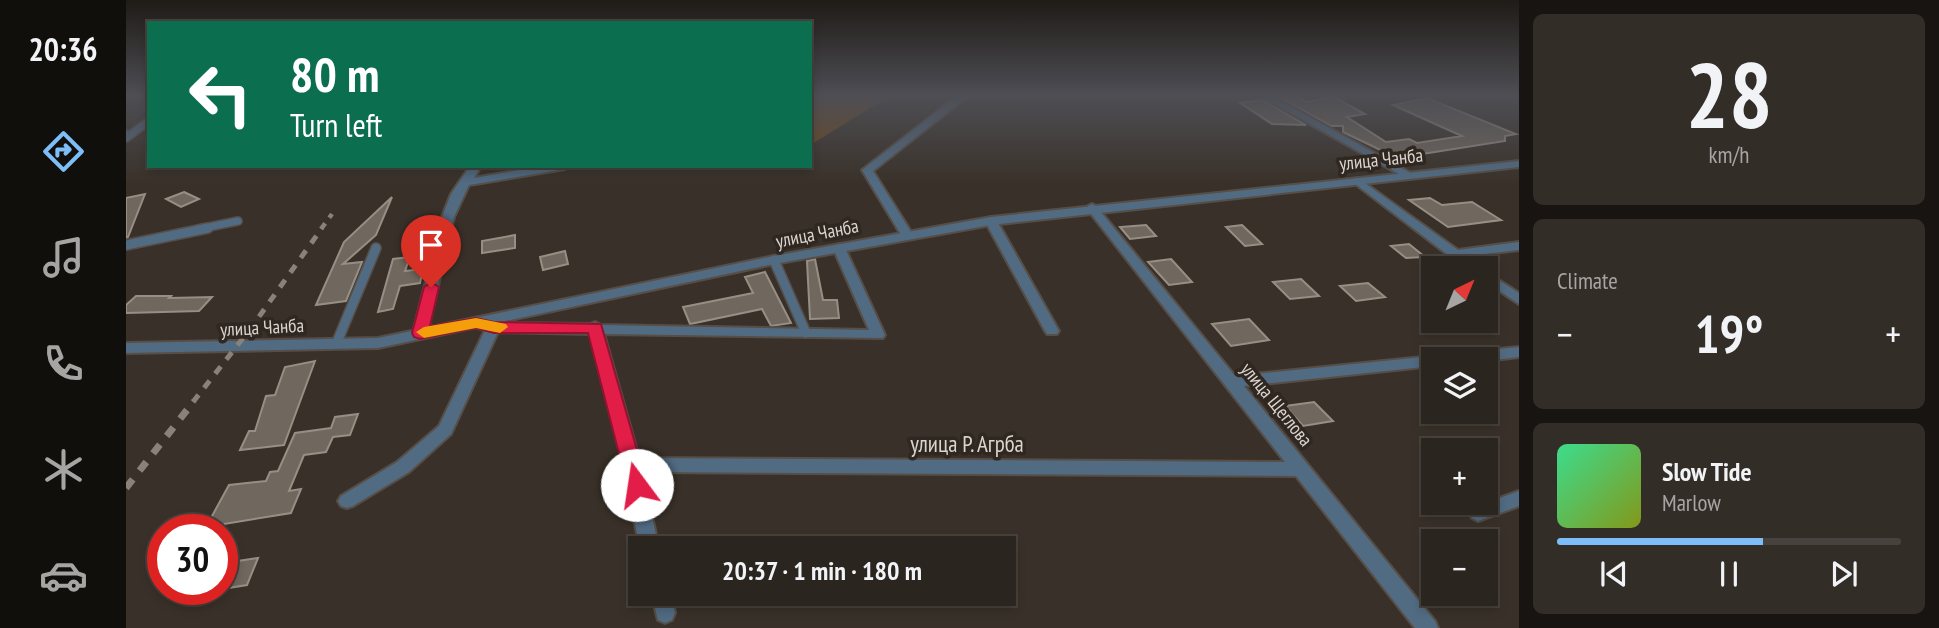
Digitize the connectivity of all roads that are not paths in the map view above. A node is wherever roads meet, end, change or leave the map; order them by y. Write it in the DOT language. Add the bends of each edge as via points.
graph roads {
  1 [pos="142,125"];
  2 [pos="925,125"];
  3 [pos="1318,125"];
  4 [pos="127,135"];
  5 [pos="1519,164"];
  6 [pos="475,168"];
  7 [pos="553,168"];
  8 [pos="1410,176"];
  9 [pos="1358,181"];
  10 [pos="467,182"];
  11 [pos="1092,208"];
  12 [pos="238,221"];
  13 [pos="992,221"];
  14 [pos="907,235"];
  15 [pos="126,245"];
  16 [pos="1519,246"];
  17 [pos="376,248"];
  18 [pos="839,248"];
  19 [pos="1455,254"];
  20 [pos="1458,256"];
  21 [pos="774,260"];
  22 [pos="1498,285"];
  23 [pos="1519,300"];
  24 [pos="499,322"];
  25 [pos="595,327"];
  26 [pos="1052,331"];
  27 [pos="420,333"];
  28 [pos="806,333"];
  29 [pos="337,342"];
  30 [pos="126,348"];
  31 [pos="1519,352"];
  32 [pos="1498,354"];
  33 [pos="1421,362"];
  34 [pos="1232,383"];
  35 [pos="632,465"];
  36 [pos="1303,469"];
  37 [pos="1519,498"];
  38 [pos="347,501"];
  39 [pos="1498,506"];
  40 [pos="647,536"];
  41 [pos="1428,628"];
  1 -- 4 [label="lane"];
  2 -- 14 [label="street" via="867,170"];
  3 -- 8 [label="street"];
  5 -- 8 [label="street, улица Чанба"];
  6 -- 10 [label="street"];
  7 -- 10 [label="street"];
  8 -- 9 [label="street, улица Чанба"];
  9 -- 11 [label="street, улица Чанба"];
  9 -- 19 [label="street"];
  10 -- 27 [label="street" via="448,217"];
  11 -- 13 [label="street, улица Чанба"];
  11 -- 34 [label="street, улица Щеглова"];
  12 -- 15 [label="lane"];
  13 -- 14 [label="street, улица Чанба"];
  13 -- 26 [label="street"];
  14 -- 18 [label="street, улица Чанба"];
  16 -- 19 [label="street"];
  17 -- 29 [label="lane"];
  18 -- 21 [label="street, улица Чанба"];
  18 -- 28 [label="street" via="878,335"];
  19 -- 20 [label="street"];
  21 -- 24 [label="street, улица Чанба"];
  21 -- 28 [label="lane"];
  22 -- 23 [label="street"];
  24 -- 25 [label="street"];
  24 -- 27 [label="street, улица Чанба"];
  24 -- 38 [label="street" via="445,430 403,467"];
  25 -- 28 [label="street"];
  25 -- 35 [label="street"];
  27 -- 29 [label="street, улица Чанба" via="377,343"];
  29 -- 30 [label="street, улица Чанба" via="181,350"];
  31 -- 32 [label="street"];
  33 -- 34 [label="street"];
  34 -- 36 [label="street, улица Щеглова"];
  35 -- 36 [label="street, улица Р. Агрба"];
  35 -- 40 [label="street"];
  36 -- 41 [label="street, улица Щеглова"];
  37 -- 39 [label="street"];
}
